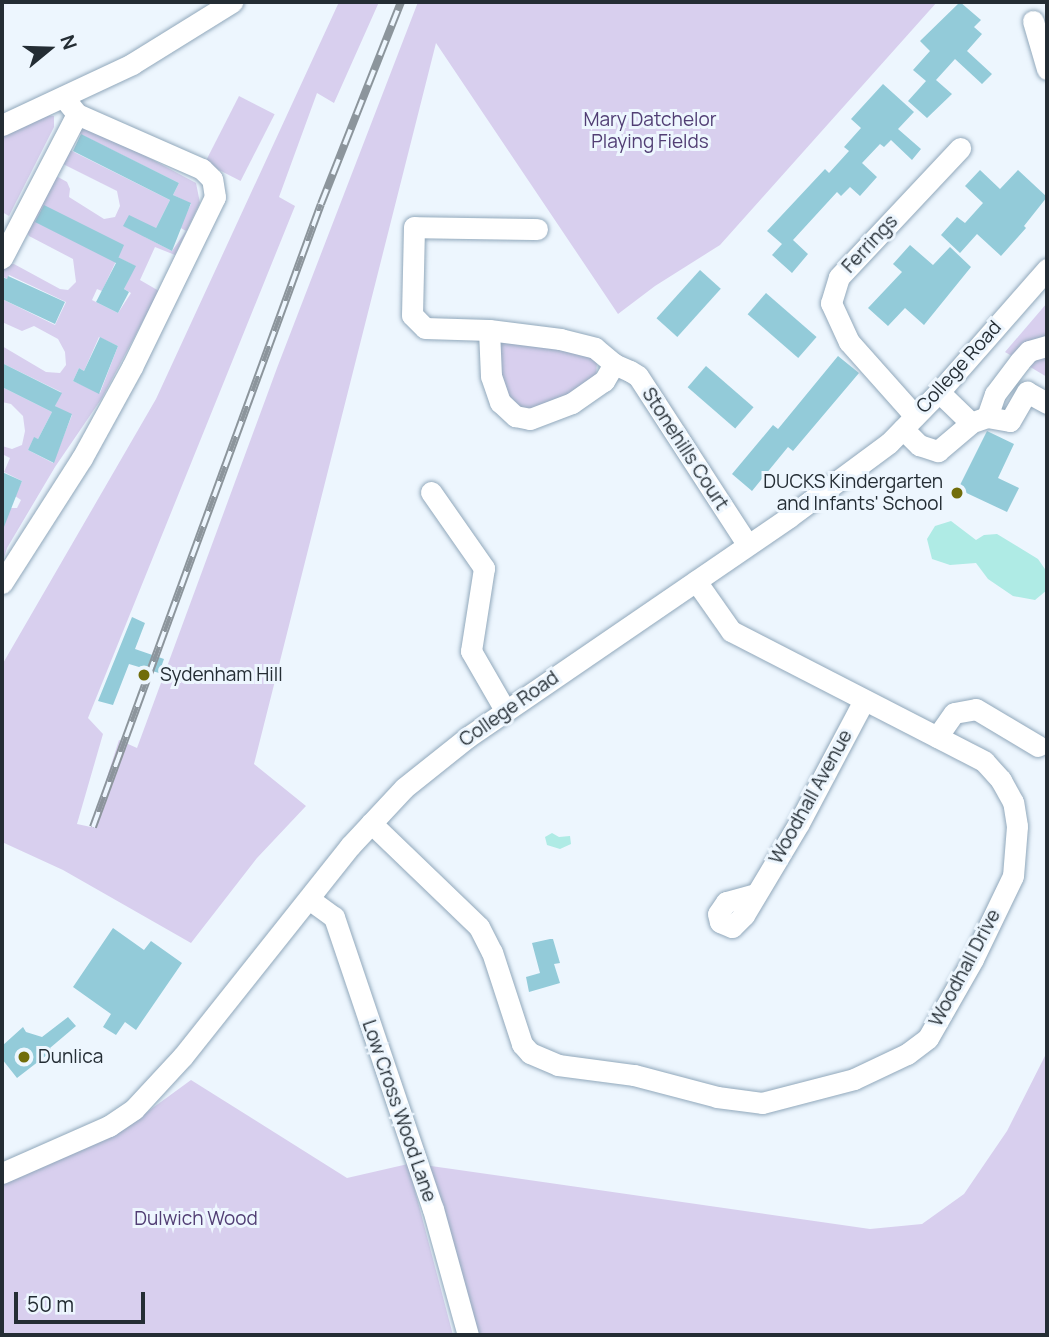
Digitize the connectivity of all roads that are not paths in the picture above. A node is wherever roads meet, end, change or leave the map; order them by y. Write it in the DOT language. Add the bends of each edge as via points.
graph roads {
  1 [pos="232,2"];
  2 [pos="1033,21"];
  3 [pos="1044,46"];
  4 [pos="1047,69"];
  5 [pos="63,97"];
  6 [pos="77,114"];
  7 [pos="2,125"];
  8 [pos="960,148"];
  9 [pos="8,226"];
  10 [pos="537,229"];
  11 [pos="2,258"];
  12 [pos="1047,269"];
  13 [pos="489,330"];
  14 [pos="1047,346"];
  15 [pos="614,364"];
  16 [pos="939,392"];
  17 [pos="1047,403"];
  18 [pos="979,420"];
  19 [pos="909,423"];
  20 [pos="431,492"];
  21 [pos="747,544"];
  22 [pos="696,581"];
  23 [pos="2,583"];
  24 [pos="864,700"];
  25 [pos="505,710"];
  26 [pos="937,737"];
  27 [pos="1038,746"];
  28 [pos="371,823"];
  29 [pos="756,894"];
  30 [pos="309,899"];
  31 [pos="2,1173"];
  32 [pos="468,1335"];
  1 -- 5 [label="street" via="132,64"];
  2 -- 3 [label="street"];
  3 -- 4 [label="street"];
  5 -- 6 [label="street"];
  5 -- 7 [label="street"];
  6 -- 9 [label="street"];
  6 -- 23 [label="street" via="202,169 212,179 215,197 82,458"];
  8 -- 19 [label="street, Ferrings" via="839,277 831,303 849,342"];
  9 -- 11 [label="street"];
  10 -- 13 [label="street, Stonehills Court" via="417,226 412,315 425,328"];
  12 -- 16 [label="street, College Road"];
  13 -- 15 [label="street, Stonehills Court" via="595,348"];
  13 -- 15 [label="street" via="491,376 500,402 515,416 530,419 572,403 604,381"];
  14 -- 18 [label="street" via="1029,351"];
  15 -- 21 [label="street, Stonehills Court" via="638,376"];
  16 -- 18 [label="street"];
  16 -- 19 [label="street, College Road"];
  17 -- 18 [label="street" via="1027,392 1010,421"];
  18 -- 19 [label="street, Ferrings" via="938,451 919,444"];
  19 -- 21 [label="street, College Road" via="881,450"];
  20 -- 25 [label="street" via="484,568 471,651"];
  21 -- 22 [label="street, College Road"];
  22 -- 24 [label="street, Woodhall Drive" via="732,631"];
  22 -- 25 [label="street, College Road"];
  24 -- 26 [label="street, Woodhall Drive"];
  24 -- 29 [label="street, Woodhall Avenue"];
  25 -- 28 [label="street, College Road" via="434,761"];
  26 -- 27 [label="street" via="954,713 976,709"];
  26 -- 28 [label="street, Woodhall Drive" via="984,761 1001,780 1013,802 1017,826 1013,876 928,1038 907,1054 854,1079 762,1103 718,1097 634,1075 558,1065 530,1054 522,1044 492,952 479,927"];
  28 -- 30 [label="street, College Road"];
  30 -- 31 [label="street, College Road" via="183,1056 134,1109 109,1126"];
  30 -- 32 [label="street, Low Cross Wood Lane" via="334,917 433,1209"];
}
